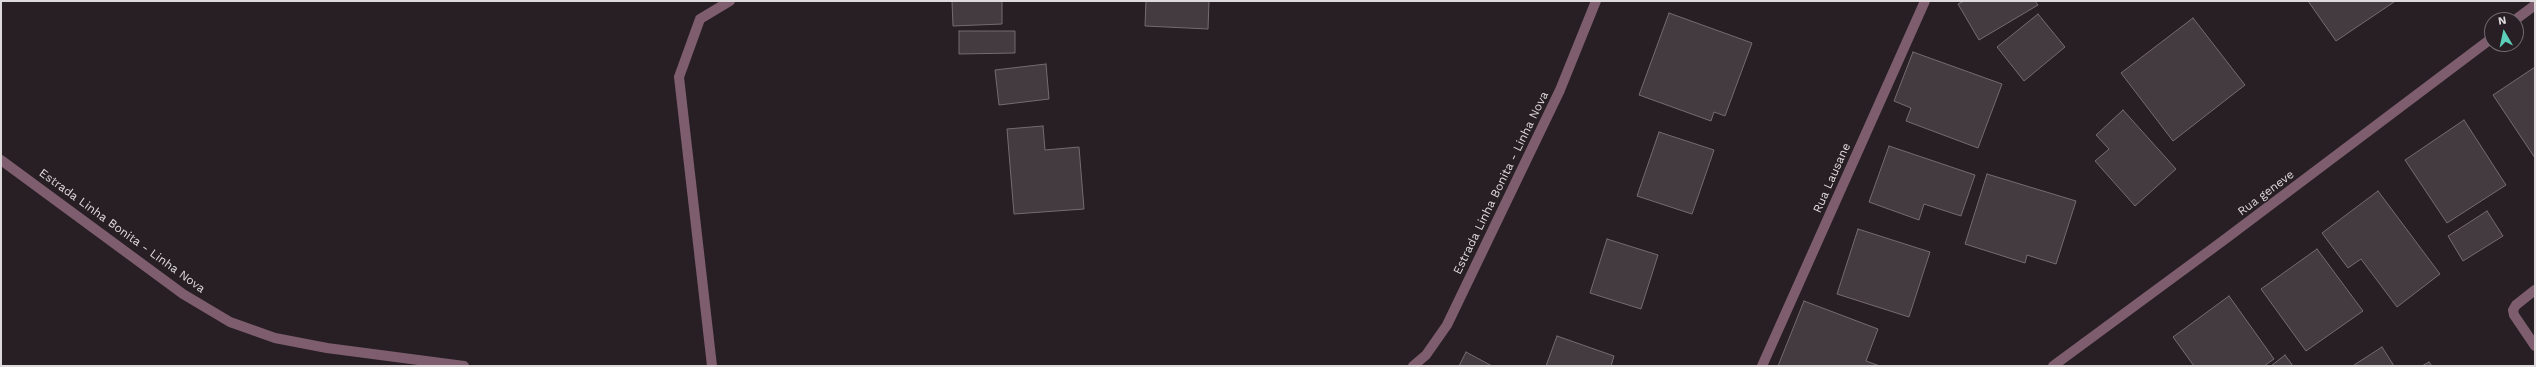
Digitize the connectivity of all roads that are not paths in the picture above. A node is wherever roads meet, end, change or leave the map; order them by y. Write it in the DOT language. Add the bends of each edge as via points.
graph roads {
  1 [pos="730,1"];
  2 [pos="1596,1"];
  3 [pos="1925,1"];
  4 [pos="2535,5"];
  5 [pos="2524,13"];
  6 [pos="2484,44"];
  7 [pos="1,160"];
  8 [pos="2535,290"];
  9 [pos="2535,346"];
  10 [pos="464,366"];
  11 [pos="712,366"];
  12 [pos="1412,366"];
  13 [pos="1762,366"];
  14 [pos="2053,366"];
  1 -- 11 [label="street" via="700,19 678,77"];
  2 -- 12 [label="street, Estrada Linha Bonita - Linha Nova" via="1560,90 1453,313 1426,355"];
  3 -- 13 [label="street, Rua Lausane"];
  4 -- 5 [label="street"];
  6 -- 14 [label="street, Rua geneve"];
  7 -- 10 [label="street, Estrada Linha Bonita - Linha Nova" via="183,294 230,322 275,338"];
  8 -- 9 [label="street" via="2516,304 2513,310 2514,316"];
}
